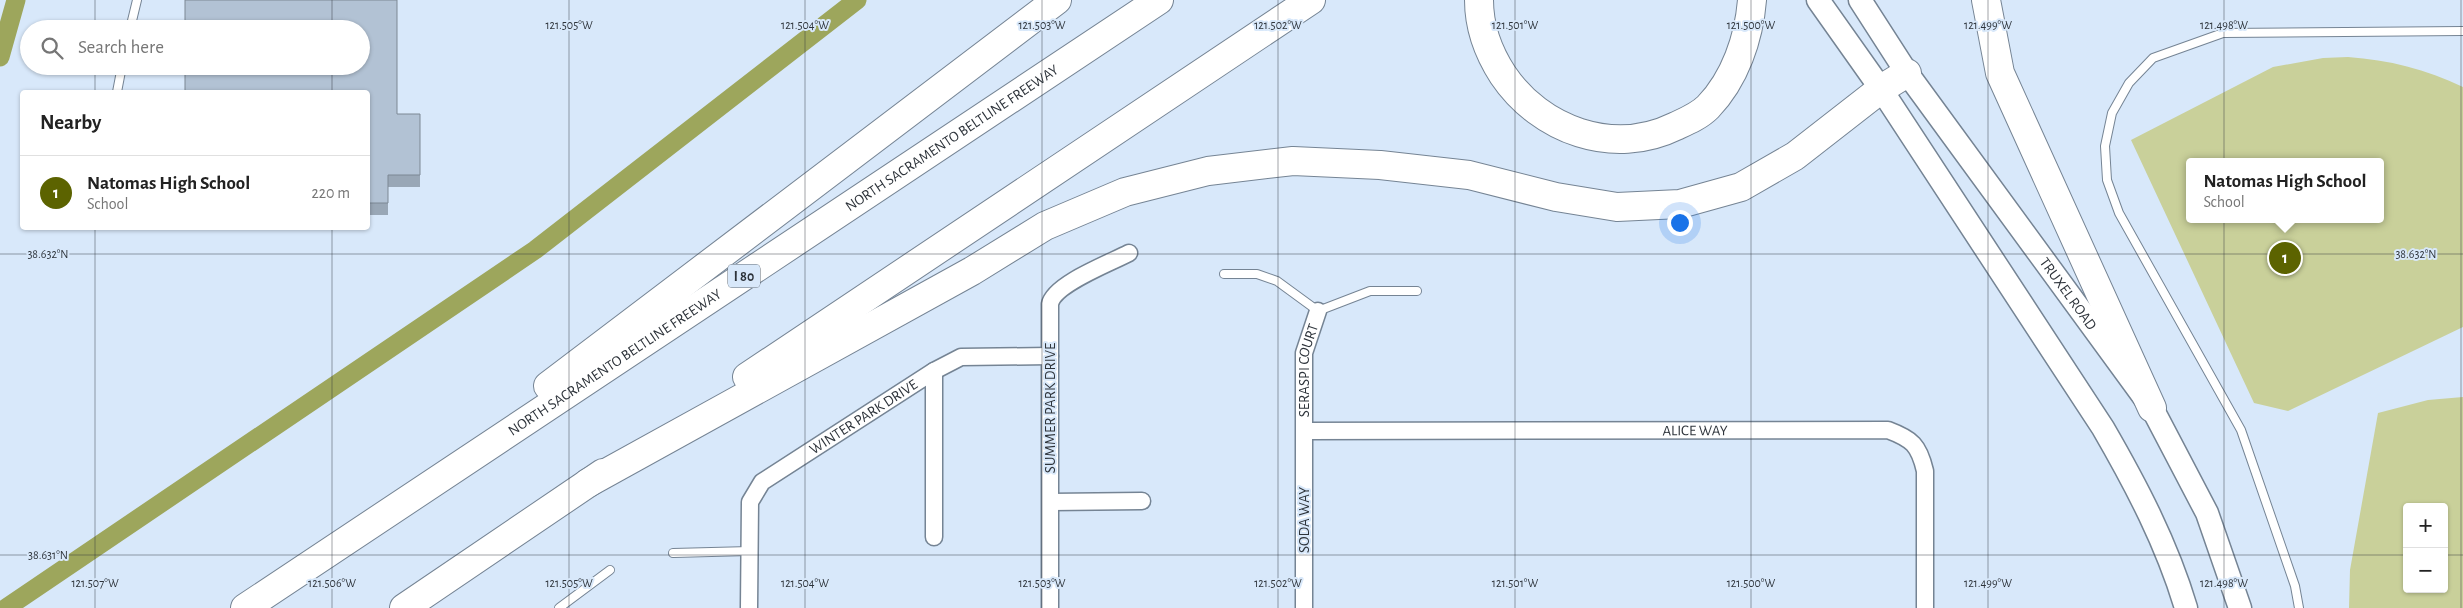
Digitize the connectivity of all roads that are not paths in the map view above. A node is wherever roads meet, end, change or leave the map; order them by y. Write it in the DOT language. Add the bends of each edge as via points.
graph roads {
  1 [pos="137,0"];
  2 [pos="1057,0"];
  3 [pos="1159,0"];
  4 [pos="1311,0"];
  5 [pos="1479,0"];
  6 [pos="1752,0"];
  7 [pos="1818,0"];
  8 [pos="1860,0"];
  9 [pos="1986,0"];
  10 [pos="132,20"];
  11 [pos="2463,31"];
  12 [pos="1907,73"];
  13 [pos="120,75"];
  14 [pos="1881,89"];
  15 [pos="117,90"];
  16 [pos="1129,253"];
  17 [pos="1224,274"];
  18 [pos="1417,291"];
  19 [pos="1318,311"];
  20 [pos="1050,356"];
  21 [pos="934,371"];
  22 [pos="2152,408"];
  23 [pos="1305,431"];
  24 [pos="588,483"];
  25 [pos="1142,501"];
  26 [pos="1051,502"];
  27 [pos="934,537"];
  28 [pos="330,551"];
  29 [pos="750,551"];
  30 [pos="673,553"];
  31 [pos="610,570"];
  32 [pos="245,608"];
  33 [pos="404,608"];
  34 [pos="559,608"];
  35 [pos="750,608"];
  36 [pos="1050,608"];
  37 [pos="1304,608"];
  38 [pos="1925,608"];
  39 [pos="2186,608"];
  40 [pos="2240,608"];
  41 [pos="2299,608"];
  1 -- 10 [label="lane"];
  2 -- 28 [label="highway"];
  3 -- 28 [label="highway, NORTH SACRAMENTO BELTLINE FREEWAY / I 80"];
  4 -- 24 [label="highway"];
  5 -- 6 [label="highway" via="1485,40 1512,89 1548,120 1583,134 1610,139 1639,138 1666,131 1707,108 1731,74 1744,45"];
  7 -- 14 [label="main road"];
  8 -- 12 [label="main road, TRUXEL ROAD"];
  9 -- 22 [label="highway" via="2000,73"];
  11 -- 41 [label="lane" via="2223,33 2153,58 2129,82 2112,113 2105,146 2107,180 2119,212 2241,430 2295,586"];
  12 -- 14 [label="highway"];
  12 -- 22 [label="main road, TRUXEL ROAD"];
  13 -- 15 [label="lane"];
  14 -- 24 [label="highway" via="1795,156 1740,187 1680,204 1617,207 1468,175 1380,165 1294,161 1208,171 1125,192 1045,226 972,271"];
  14 -- 39 [label="main road" via="2103,428 2135,483 2156,528"];
  16 -- 20 [label="street, SUMMER PARK DRIVE" via="1064,286 1051,298"];
  17 -- 19 [label="lane" via="1257,274 1277,281"];
  18 -- 19 [label="lane" via="1370,291"];
  19 -- 23 [label="street, SERASPI COURT" via="1304,353"];
  20 -- 21 [label="street" via="961,357"];
  20 -- 26 [label="street, SUMMER PARK DRIVE"];
  21 -- 27 [label="street, WINTER PARK DRIVE"];
  21 -- 29 [label="street, WINTER PARK DRIVE" via="762,482 750,502"];
  22 -- 40 [label="main road, TRUXEL ROAD" via="2208,513"];
  23 -- 37 [label="street, SODA WAY"];
  23 -- 38 [label="street, ALICE WAY" via="1888,430 1907,438 1921,453 1925,471"];
  24 -- 33 [label="highway"];
  25 -- 26 [label="street"];
  26 -- 36 [label="street, SUMMER PARK DRIVE"];
  28 -- 32 [label="highway, NORTH SACRAMENTO BELTLINE FREEWAY / I 80"];
  29 -- 30 [label="lane"];
  29 -- 35 [label="street, WINTER PARK DRIVE"];
  31 -- 34 [label="lane"];
}
